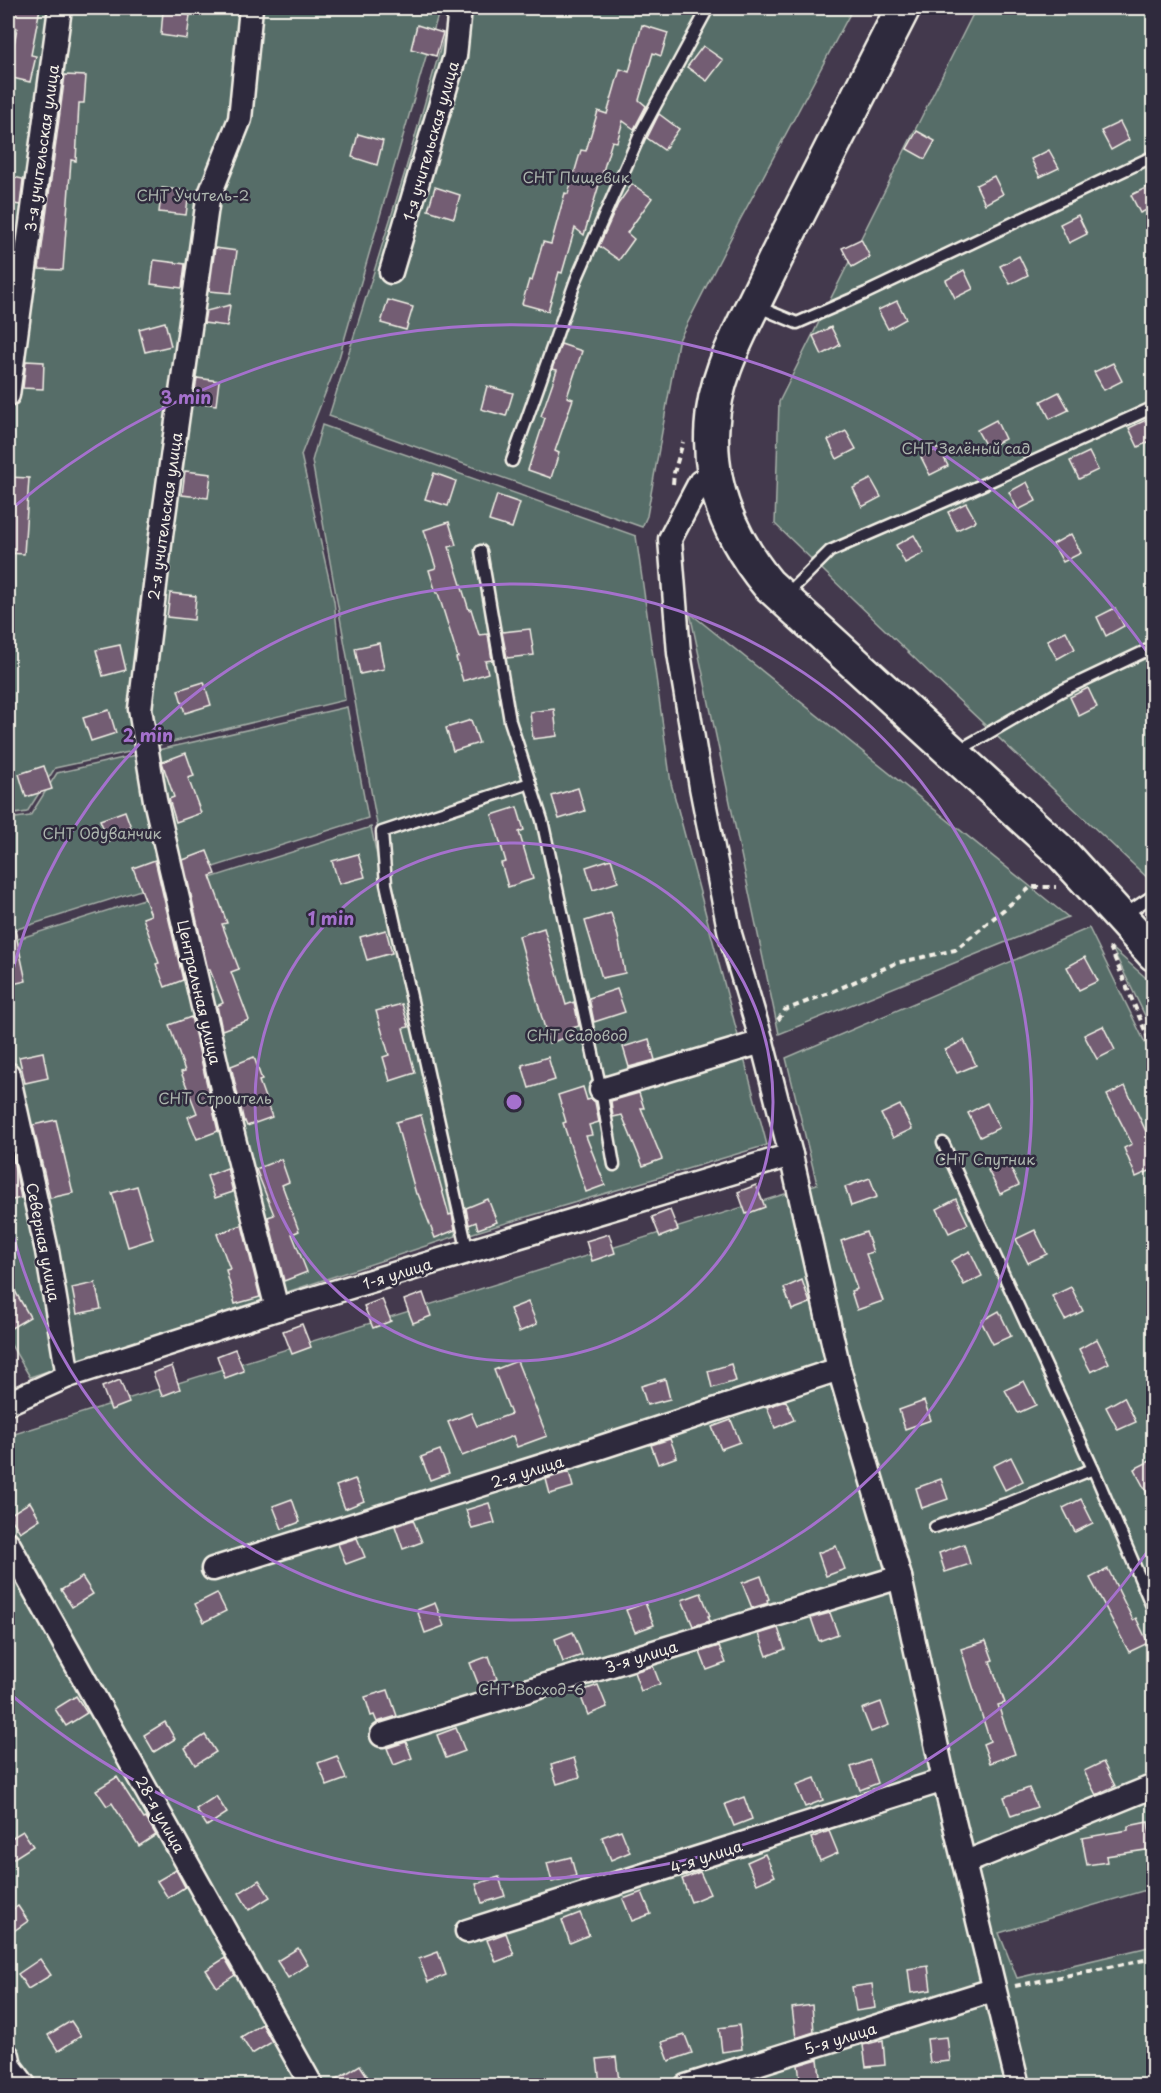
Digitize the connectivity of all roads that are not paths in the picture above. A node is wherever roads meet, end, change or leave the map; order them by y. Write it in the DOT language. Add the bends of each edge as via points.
graph roads {
  1 [pos="60,8"];
  2 [pos="250,8"];
  3 [pos="460,8"];
  4 [pos="708,8"];
  5 [pos="903,8"];
  6 [pos="1154,156"];
  7 [pos="391,272"];
  8 [pos="753,305"];
  9 [pos="13,321"];
  10 [pos="8,395"];
  11 [pos="1154,407"];
  12 [pos="512,461"];
  13 [pos="714,477"];
  14 [pos="481,551"];
  15 [pos="783,598"];
  16 [pos="1154,647"];
  17 [pos="140,709"];
  18 [pos="953,754"];
  19 [pos="530,783"];
  20 [pos="1154,895"];
  21 [pos="1114,928"];
  22 [pos="1154,954"];
  23 [pos="762,1042"];
  24 [pos="8,1074"];
  25 [pos="601,1090"];
  26 [pos="943,1143"];
  27 [pos="791,1155"];
  28 [pos="614,1165"];
  29 [pos="468,1252"];
  30 [pos="277,1309"];
  31 [pos="839,1369"];
  32 [pos="68,1376"];
  33 [pos="8,1403"];
  34 [pos="1093,1469"];
  35 [pos="935,1527"];
  36 [pos="8,1543"];
  37 [pos="213,1569"];
  38 [pos="900,1576"];
  39 [pos="1154,1611"];
  40 [pos="382,1735"];
  41 [pos="944,1780"];
  42 [pos="1154,1786"];
  43 [pos="964,1863"];
  44 [pos="467,1931"];
  45 [pos="993,1990"];
  46 [pos="8,2056"];
  47 [pos="25,2085"];
  48 [pos="312,2085"];
  49 [pos="686,2085"];
  50 [pos="1018,2085"];
  1 -- 9 [label="street, 3-я учительская улица"];
  2 -- 17 [label="street, 2-я учительская улица" via="240,119 208,199 160,536"];
  3 -- 7 [label="street, 1-я учительская улица" via="455,57"];
  4 -- 12 [label="lane" via="642,130 580,269"];
  5 -- 8 [label="main road"];
  6 -- 8 [label="lane" via="797,323"];
  8 -- 13 [label="main road" via="730,352 715,401"];
  9 -- 10 [label="street, 3-я учительская улица"];
  11 -- 15 [label="lane" via="830,551"];
  13 -- 15 [label="main road" via="726,516 744,552"];
  13 -- 23 [label="street" via="700,482 670,539 679,653 730,934"];
  14 -- 19 [label="lane" via="510,721"];
  15 -- 18 [label="main road"];
  16 -- 18 [label="lane" via="1061,691"];
  17 -- 30 [label="street, Центральная улица" via="157,811"];
  18 -- 21 [label="main road" via="1094,887"];
  19 -- 25 [label="lane" via="542,820"];
  19 -- 29 [label="lane" via="382,832 386,884"];
  20 -- 21 [label="lane"];
  21 -- 22 [label="main road"];
  23 -- 25 [label="street"];
  23 -- 27 [label="street"];
  24 -- 32 [label="street, Северная улица" via="47,1251"];
  25 -- 28 [label="lane"];
  26 -- 34 [label="lane"];
  27 -- 29 [label="street, 1-я улица"];
  27 -- 31 [label="street"];
  29 -- 30 [label="street, 1-я улица"];
  30 -- 32 [label="street, 1-я улица"];
  31 -- 37 [label="street, 2-я улица"];
  31 -- 38 [label="street"];
  32 -- 33 [label="street, 1-я улица"];
  34 -- 35 [label="lane"];
  34 -- 39 [label="lane"];
  36 -- 48 [label="street, 28-я улица"];
  38 -- 40 [label="street, 3-я улица"];
  38 -- 41 [label="street"];
  41 -- 43 [label="street"];
  41 -- 44 [label="street, 4-я улица"];
  42 -- 43 [label="street"];
  43 -- 45 [label="street"];
  45 -- 49 [label="street, 5-я улица"];
  45 -- 50 [label="street"];
  46 -- 47 [label="street" via="10,2066"];
}
